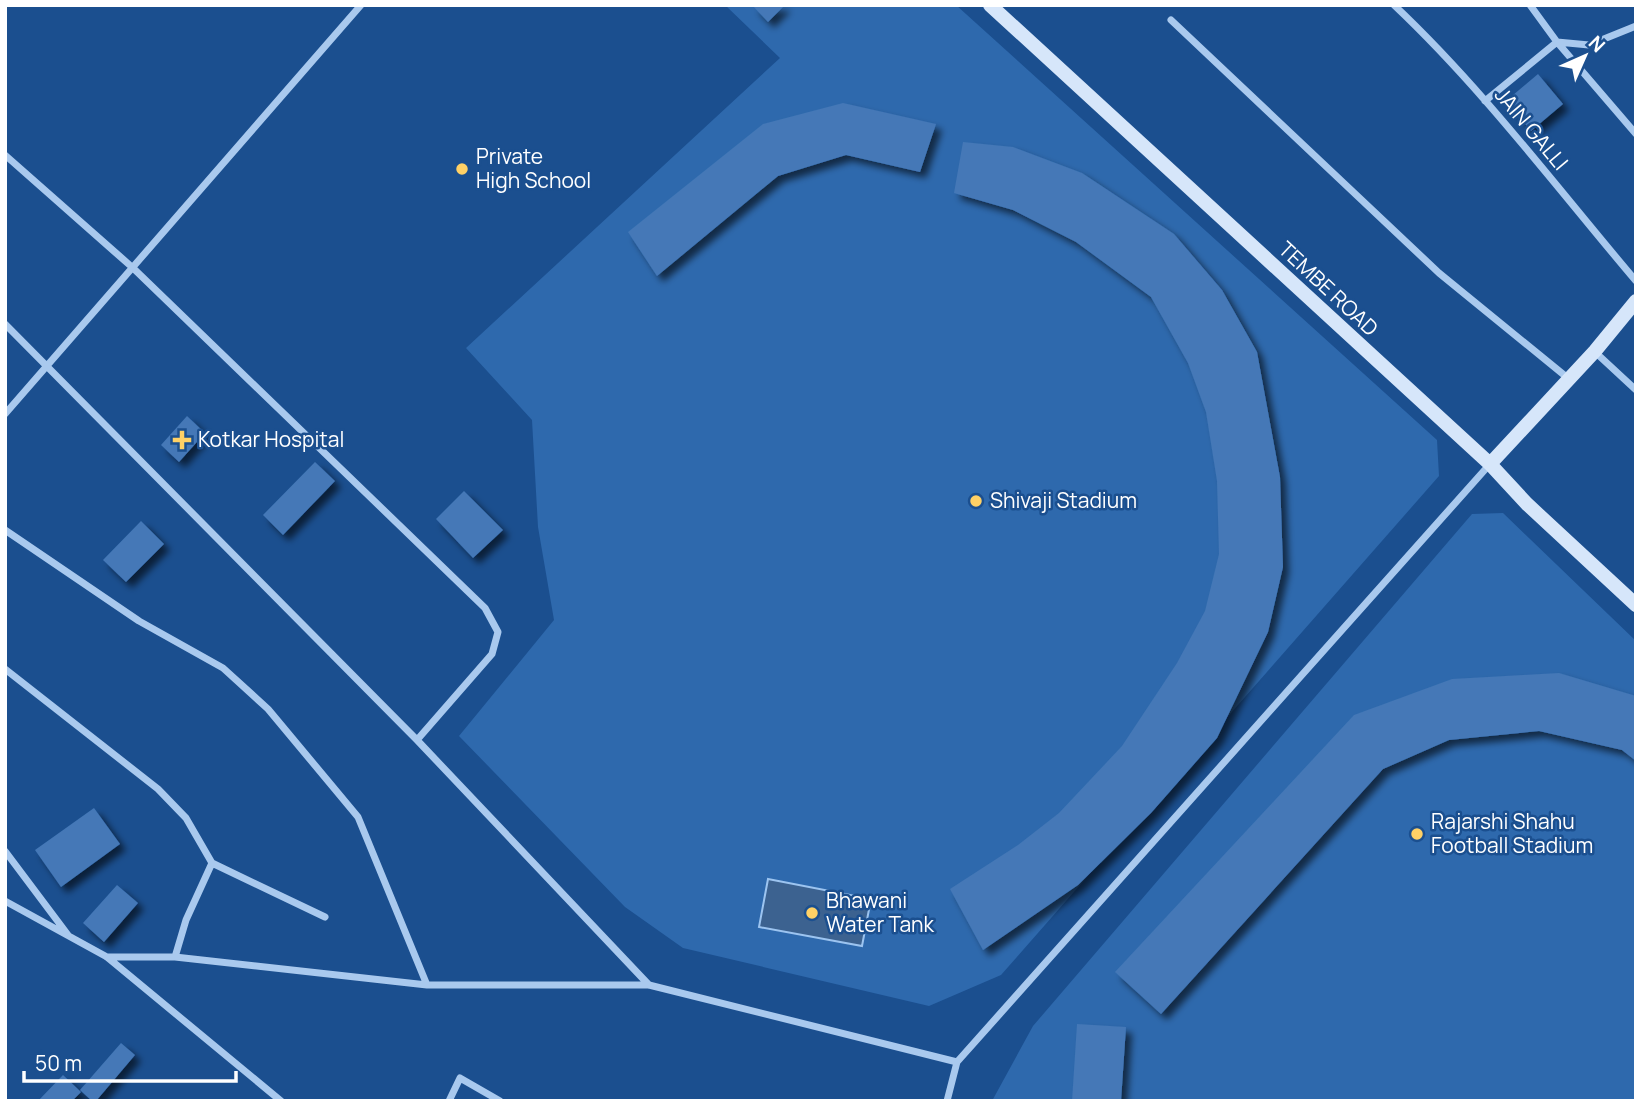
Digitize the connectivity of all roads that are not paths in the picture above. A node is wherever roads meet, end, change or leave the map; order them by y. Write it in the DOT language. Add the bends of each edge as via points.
graph roads {
  1 [pos="361,5"];
  2 [pos="990,5"];
  3 [pos="1394,5"];
  4 [pos="1530,5"];
  5 [pos="1171,20"];
  6 [pos="1636,26"];
  7 [pos="1557,42"];
  8 [pos="1485,101"];
  9 [pos="1636,134"];
  10 [pos="5,155"];
  11 [pos="133,268"];
  12 [pos="1636,281"];
  13 [pos="1636,301"];
  14 [pos="5,324"];
  15 [pos="1595,351"];
  16 [pos="48,366"];
  17 [pos="1569,379"];
  18 [pos="1636,390"];
  19 [pos="5,414"];
  20 [pos="1490,464"];
  21 [pos="5,530"];
  22 [pos="1636,605"];
  23 [pos="5,669"];
  24 [pos="416,740"];
  25 [pos="5,851"];
  26 [pos="212,863"];
  27 [pos="5,901"];
  28 [pos="325,917"];
  29 [pos="71,938"];
  30 [pos="107,957"];
  31 [pos="175,957"];
  32 [pos="427,985"];
  33 [pos="649,985"];
  34 [pos="957,1062"];
  35 [pos="281,1101"];
  36 [pos="449,1101"];
  37 [pos="500,1101"];
  38 [pos="947,1101"];
  1 -- 11 [label="street"];
  2 -- 20 [label="street, TEMBE ROAD"];
  3 -- 8 [label="street, JAIN GALLI"];
  4 -- 7 [label="street"];
  5 -- 17 [label="street" via="1439,273"];
  6 -- 7 [label="street" via="1589,45"];
  7 -- 8 [label="street"];
  7 -- 9 [label="street"];
  8 -- 12 [label="street, JAIN GALLI"];
  10 -- 11 [label="street"];
  11 -- 16 [label="street"];
  11 -- 24 [label="street" via="485,608 498,632 492,654"];
  13 -- 15 [label="street"];
  14 -- 16 [label="street"];
  15 -- 17 [label="street"];
  15 -- 18 [label="street"];
  16 -- 19 [label="street"];
  16 -- 24 [label="street"];
  17 -- 20 [label="street"];
  20 -- 22 [label="street, TEMBE ROAD" via="1527,505"];
  20 -- 34 [label="street"];
  21 -- 32 [label="street" via="139,621 223,668 268,709 358,817"];
  23 -- 26 [label="street" via="158,789 186,818"];
  24 -- 33 [label="street"];
  25 -- 29 [label="street"];
  26 -- 28 [label="street"];
  26 -- 31 [label="street"];
  27 -- 29 [label="street"];
  29 -- 30 [label="street"];
  30 -- 31 [label="street"];
  30 -- 35 [label="street"];
  31 -- 32 [label="street"];
  32 -- 33 [label="street"];
  33 -- 34 [label="street"];
  34 -- 38 [label="street"];
  36 -- 37 [label="street" via="460,1078"];
}
